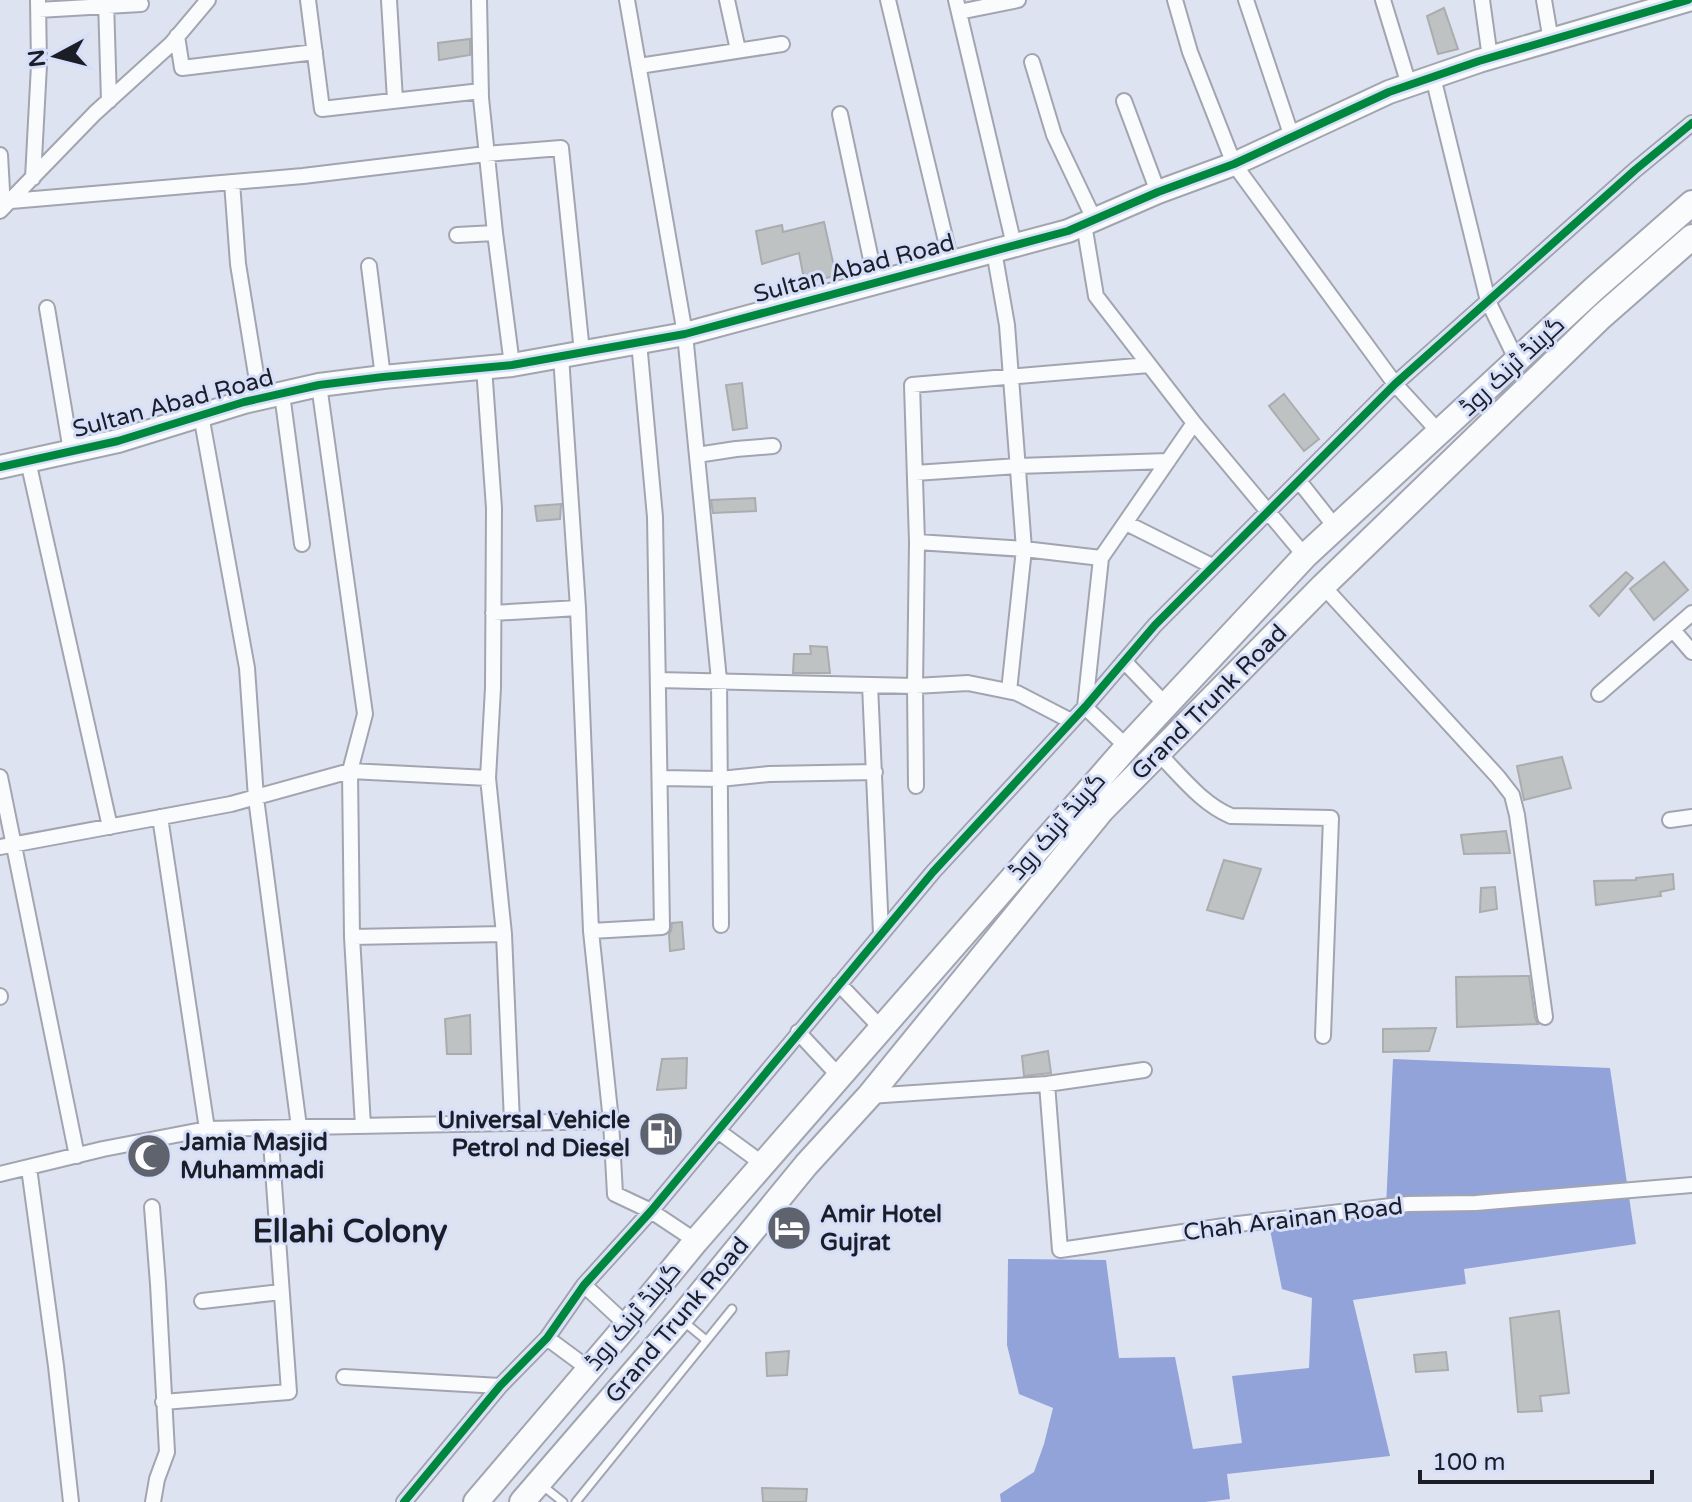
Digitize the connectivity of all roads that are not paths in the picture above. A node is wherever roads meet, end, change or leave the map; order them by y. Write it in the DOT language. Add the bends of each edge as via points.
graph roads {
  1 [pos="208,0"];
  2 [pos="308,0"];
  3 [pos="389,0"];
  4 [pos="479,0"];
  5 [pos="627,0"];
  6 [pos="727,0"];
  7 [pos="888,0"];
  8 [pos="1018,0"];
  9 [pos="1175,0"];
  10 [pos="1246,0"];
  11 [pos="1383,0"];
  12 [pos="1482,0"];
  13 [pos="1544,0"];
  14 [pos="1688,0"];
  15 [pos="106,4"];
  16 [pos="141,4"];
  17 [pos="38,5"];
  18 [pos="958,6"];
  19 [pos="177,36"];
  20 [pos="1551,41"];
  21 [pos="782,44"];
  22 [pos="738,50"];
  23 [pos="315,52"];
  24 [pos="1490,58"];
  25 [pos="1032,62"];
  26 [pos="639,66"];
  27 [pos="1433,77"];
  28 [pos="1409,85"];
  29 [pos="481,91"];
  30 [pos="395,100"];
  31 [pos="109,101"];
  32 [pos="1124,101"];
  33 [pos="840,114"];
  34 [pos="1692,123"];
  35 [pos="1292,137"];
  36 [pos="486,154"];
  37 [pos="0,155"];
  38 [pos="1234,164"];
  39 [pos="33,178"];
  40 [pos="232,182"];
  41 [pos="1158,192"];
  42 [pos="1692,203"];
  43 [pos="5,207"];
  44 [pos="1089,222"];
  45 [pos="495,233"];
  46 [pos="457,235"];
  47 [pos="1692,237"];
  48 [pos="1004,248"];
  49 [pos="951,262"];
  50 [pos="369,266"];
  51 [pos="876,283"];
  52 [pos="1488,301"];
  53 [pos="47,308"];
  54 [pos="685,334"];
  55 [pos="639,342"];
  56 [pos="572,354"];
  57 [pos="1517,361"];
  58 [pos="512,365"];
  59 [pos="1149,365"];
  60 [pos="484,367"];
  61 [pos="383,377"];
  62 [pos="1011,377"];
  63 [pos="1395,384"];
  64 [pos="319,385"];
  65 [pos="271,397"];
  66 [pos="201,415"];
  67 [pos="1194,423"];
  68 [pos="1439,432"];
  69 [pos="773,446"];
  70 [pos="71,451"];
  71 [pos="697,455"];
  72 [pos="28,461"];
  73 [pos="1168,461"];
  74 [pos="1018,466"];
  75 [pos="0,467"];
  76 [pos="915,473"];
  77 [pos="1299,481"];
  78 [pos="1269,512"];
  79 [pos="1126,523"];
  80 [pos="1336,528"];
  81 [pos="917,542"];
  82 [pos="302,544"];
  83 [pos="1024,549"];
  84 [pos="1305,556"];
  85 [pos="1101,558"];
  86 [pos="1212,566"];
  87 [pos="1323,586"];
  88 [pos="578,608"];
  89 [pos="493,613"];
  90 [pos="1692,613"];
  91 [pos="1673,630"];
  92 [pos="1692,652"];
  93 [pos="1124,661"];
  94 [pos="658,680"];
  95 [pos="719,680"];
  96 [pos="870,685"];
  97 [pos="915,686"];
  98 [pos="1009,691"];
  99 [pos="1599,694"];
  100 [pos="1168,702"];
  101 [pos="1085,707"];
  102 [pos="1071,721"];
  103 [pos="1191,721"];
  104 [pos="1127,747"];
  105 [pos="1158,753"];
  106 [pos="350,771"];
  107 [pos="875,772"];
  108 [pos="0,777"];
  109 [pos="488,778"];
  110 [pos="661,778"];
  111 [pos="720,779"];
  112 [pos="916,786"];
  113 [pos="256,798"];
  114 [pos="160,817"];
  115 [pos="1692,817"];
  116 [pos="1670,820"];
  117 [pos="110,827"];
  118 [pos="7,846"];
  119 [pos="721,925"];
  120 [pos="591,931"];
  121 [pos="881,933"];
  122 [pos="504,934"];
  123 [pos="352,937"];
  124 [pos="839,984"];
  125 [pos="1545,1017"];
  126 [pos="881,1028"];
  127 [pos="798,1032"];
  128 [pos="1323,1036"];
  129 [pos="1144,1070"];
  130 [pos="839,1076"];
  131 [pos="1047,1084"];
  132 [pos="869,1096"];
  133 [pos="611,1121"];
  134 [pos="512,1122"];
  135 [pos="363,1126"];
  136 [pos="299,1127"];
  137 [pos="270,1128"];
  138 [pos="207,1129"];
  139 [pos="718,1131"];
  140 [pos="77,1156"];
  141 [pos="763,1164"];
  142 [pos="29,1168"];
  143 [pos="0,1174"];
  144 [pos="1692,1185"];
  145 [pos="152,1207"];
  146 [pos="651,1211"];
  147 [pos="696,1241"];
  148 [pos="584,1285"];
  149 [pos="281,1292"];
  150 [pos="202,1301"];
  151 [pos="732,1309"];
  152 [pos="680,1319"];
  153 [pos="627,1325"];
  154 [pos="547,1338"];
  155 [pos="706,1340"];
  156 [pos="589,1369"];
  157 [pos="344,1377"];
  158 [pos="500,1386"];
  159 [pos="163,1402"];
  160 [pos="510,1462"];
  161 [pos="539,1484"];
  162 [pos="71,1502"];
  163 [pos="153,1502"];
  164 [pos="404,1502"];
  165 [pos="476,1502"];
  166 [pos="522,1502"];
  167 [pos="563,1502"];
  168 [pos="576,1502"];
  1 -- 19 [label="street"];
  2 -- 23 [label="street"];
  3 -- 30 [label="street"];
  4 -- 29 [label="street"];
  5 -- 26 [label="street"];
  6 -- 22 [label="street"];
  7 -- 49 [label="street"];
  8 -- 18 [label="street"];
  9 -- 38 [label="street"];
  10 -- 35 [label="street"];
  11 -- 28 [label="street"];
  12 -- 24 [label="street"];
  13 -- 20 [label="street"];
  14 -- 20 [label="street, Sultan Abad Road"];
  15 -- 16 [label="street"];
  15 -- 17 [label="street"];
  15 -- 31 [label="street"];
  17 -- 39 [label="street"];
  18 -- 48 [label="street"];
  19 -- 23 [label="street" via="182,68"];
  19 -- 31 [label="street"];
  20 -- 24 [label="street, Sultan Abad Road"];
  21 -- 22 [label="street"];
  22 -- 26 [label="street"];
  23 -- 30 [label="street" via="322,109"];
  24 -- 27 [label="street, Sultan Abad Road"];
  25 -- 44 [label="street"];
  26 -- 54 [label="street"];
  27 -- 28 [label="street, Sultan Abad Road"];
  27 -- 52 [label="street"];
  28 -- 35 [label="street, Sultan Abad Road"];
  29 -- 30 [label="street"];
  29 -- 36 [label="street"];
  31 -- 39 [label="street"];
  32 -- 41 [label="street"];
  33 -- 51 [label="street"];
  34 -- 52 [label="street"];
  35 -- 38 [label="street, Sultan Abad Road"];
  36 -- 40 [label="street"];
  36 -- 45 [label="street"];
  36 -- 56 [label="street" via="561,148"];
  37 -- 43 [label="street"];
  38 -- 41 [label="street, Sultan Abad Road"];
  38 -- 63 [label="street"];
  39 -- 43 [label="street"];
  40 -- 43 [label="street"];
  40 -- 65 [label="street" via="238,264"];
  41 -- 44 [label="street, Sultan Abad Road"];
  42 -- 57 [label="main road, گرینڈ ٹرنک روڈ"];
  44 -- 48 [label="street, Sultan Abad Road"];
  44 -- 59 [label="street" via="1096,296"];
  45 -- 46 [label="street"];
  45 -- 58 [label="street"];
  47 -- 87 [label="main road, Grand Trunk Road" via="1601,317"];
  48 -- 49 [label="street, Sultan Abad Road"];
  48 -- 62 [label="street"];
  49 -- 51 [label="street, Sultan Abad Road"];
  50 -- 61 [label="street"];
  51 -- 54 [label="street, Sultan Abad Road"];
  52 -- 57 [label="street"];
  52 -- 63 [label="street"];
  53 -- 70 [label="street"];
  54 -- 55 [label="street, Sultan Abad Road"];
  54 -- 71 [label="street"];
  55 -- 56 [label="street, Sultan Abad Road"];
  55 -- 94 [label="street" via="655,517"];
  56 -- 58 [label="street, Sultan Abad Road"];
  56 -- 88 [label="street"];
  57 -- 68 [label="main road, گرینڈ ٹرنک روڈ"];
  58 -- 60 [label="street, Sultan Abad Road"];
  59 -- 62 [label="street"];
  59 -- 67 [label="street"];
  60 -- 61 [label="street, Sultan Abad Road"];
  60 -- 89 [label="street" via="494,508"];
  61 -- 64 [label="street, Sultan Abad Road"];
  62 -- 74 [label="street"];
  62 -- 76 [label="street" via="912,385"];
  63 -- 68 [label="street"];
  63 -- 77 [label="street"];
  64 -- 65 [label="street, Sultan Abad Road"];
  64 -- 106 [label="street" via="365,714"];
  65 -- 66 [label="street, Sultan Abad Road"];
  65 -- 82 [label="street"];
  66 -- 70 [label="street, Sultan Abad Road"];
  66 -- 113 [label="street" via="247,668"];
  67 -- 73 [label="street"];
  67 -- 78 [label="street"];
  68 -- 80 [label="main road, گرینڈ ٹرنک روڈ"];
  69 -- 71 [label="street"];
  70 -- 72 [label="street, Sultan Abad Road"];
  71 -- 95 [label="street"];
  72 -- 75 [label="street, Sultan Abad Road"];
  72 -- 117 [label="street"];
  73 -- 74 [label="street"];
  73 -- 79 [label="street"];
  74 -- 76 [label="street"];
  74 -- 83 [label="street"];
  76 -- 81 [label="street"];
  77 -- 78 [label="street"];
  77 -- 80 [label="street"];
  78 -- 84 [label="street"];
  78 -- 86 [label="street"];
  79 -- 85 [label="street"];
  79 -- 86 [label="street"];
  80 -- 84 [label="main road, گرینڈ ٹرنک روڈ"];
  81 -- 83 [label="street"];
  81 -- 97 [label="street"];
  83 -- 85 [label="street"];
  83 -- 98 [label="street"];
  84 -- 100 [label="main road, گرینڈ ٹرنک روڈ"];
  85 -- 101 [label="street"];
  86 -- 93 [label="street"];
  87 -- 103 [label="main road, Grand Trunk Road"];
  87 -- 125 [label="street" via="1512,795"];
  88 -- 89 [label="street"];
  88 -- 120 [label="street"];
  89 -- 109 [label="street"];
  90 -- 91 [label="street"];
  91 -- 92 [label="street"];
  91 -- 99 [label="street"];
  93 -- 100 [label="street"];
  93 -- 101 [label="street"];
  94 -- 95 [label="street"];
  94 -- 110 [label="street"];
  95 -- 96 [label="street"];
  95 -- 111 [label="street"];
  96 -- 97 [label="street"];
  96 -- 107 [label="street"];
  97 -- 98 [label="street" via="968,683"];
  97 -- 112 [label="street"];
  98 -- 102 [label="street"];
  100 -- 103 [label="main road"];
  100 -- 104 [label="main road, گرینڈ ٹرنک روڈ"];
  101 -- 102 [label="street"];
  101 -- 104 [label="street"];
  102 -- 121 [label="street"];
  103 -- 105 [label="main road, Grand Trunk Road"];
  104 -- 126 [label="main road, گرینڈ ٹرنک روڈ"];
  105 -- 128 [label="street" via="1205,801 1231,816 1331,818"];
  105 -- 132 [label="main road, Grand Trunk Road" via="1102,810"];
  106 -- 109 [label="street"];
  106 -- 113 [label="street"];
  106 -- 123 [label="street"];
  107 -- 111 [label="street"];
  107 -- 121 [label="street"];
  108 -- 118 [label="street"];
  109 -- 122 [label="street"];
  110 -- 111 [label="street"];
  110 -- 120 [label="street" via="662,927"];
  111 -- 119 [label="street"];
  113 -- 114 [label="street"];
  113 -- 136 [label="street"];
  114 -- 117 [label="street"];
  114 -- 138 [label="street"];
  115 -- 116 [label="street"];
  117 -- 118 [label="street"];
  118 -- 140 [label="street"];
  120 -- 133 [label="street"];
  121 -- 124 [label="street"];
  122 -- 123 [label="street"];
  122 -- 134 [label="street"];
  123 -- 135 [label="street"];
  124 -- 126 [label="street"];
  124 -- 127 [label="street"];
  126 -- 130 [label="main road, گرینڈ ٹرنک روڈ"];
  127 -- 130 [label="street"];
  127 -- 139 [label="street"];
  129 -- 131 [label="street"];
  130 -- 141 [label="main road, گرینڈ ٹرنک روڈ"];
  131 -- 132 [label="street"];
  131 -- 144 [label="street, Chah Arainan Road" via="1060,1250 1408,1204"];
  132 -- 152 [label="main road, Grand Trunk Road"];
  133 -- 134 [label="street"];
  133 -- 146 [label="street" via="615,1194"];
  134 -- 135 [label="street"];
  135 -- 136 [label="street"];
  136 -- 137 [label="street"];
  137 -- 138 [label="street"];
  137 -- 149 [label="street"];
  138 -- 140 [label="street"];
  139 -- 141 [label="street"];
  139 -- 146 [label="street"];
  140 -- 142 [label="street"];
  141 -- 147 [label="main road, گرینڈ ٹرنک روڈ"];
  142 -- 143 [label="street"];
  142 -- 162 [label="street"];
  145 -- 159 [label="street"];
  146 -- 147 [label="street"];
  146 -- 148 [label="street"];
  147 -- 153 [label="main road, گرینڈ ٹرنک روڈ"];
  148 -- 153 [label="street"];
  148 -- 154 [label="street"];
  149 -- 150 [label="street"];
  149 -- 159 [label="street" via="289,1392"];
  151 -- 155 [label="lane"];
  152 -- 155 [label="lane"];
  152 -- 161 [label="main road, Grand Trunk Road"];
  153 -- 156 [label="main road, گرینڈ ٹرنک روڈ"];
  154 -- 156 [label="street"];
  154 -- 158 [label="street"];
  155 -- 168 [label="lane"];
  156 -- 160 [label="main road, گرینڈ ٹرنک روڈ"];
  157 -- 158 [label="street"];
  158 -- 164 [label="street"];
  159 -- 163 [label="street" via="167,1452"];
  160 -- 161 [label="main road"];
  160 -- 165 [label="main road, گرینڈ ٹرنک روڈ"];
  161 -- 166 [label="main road, Grand Trunk Road"];
  161 -- 167 [label="lane"];
}
